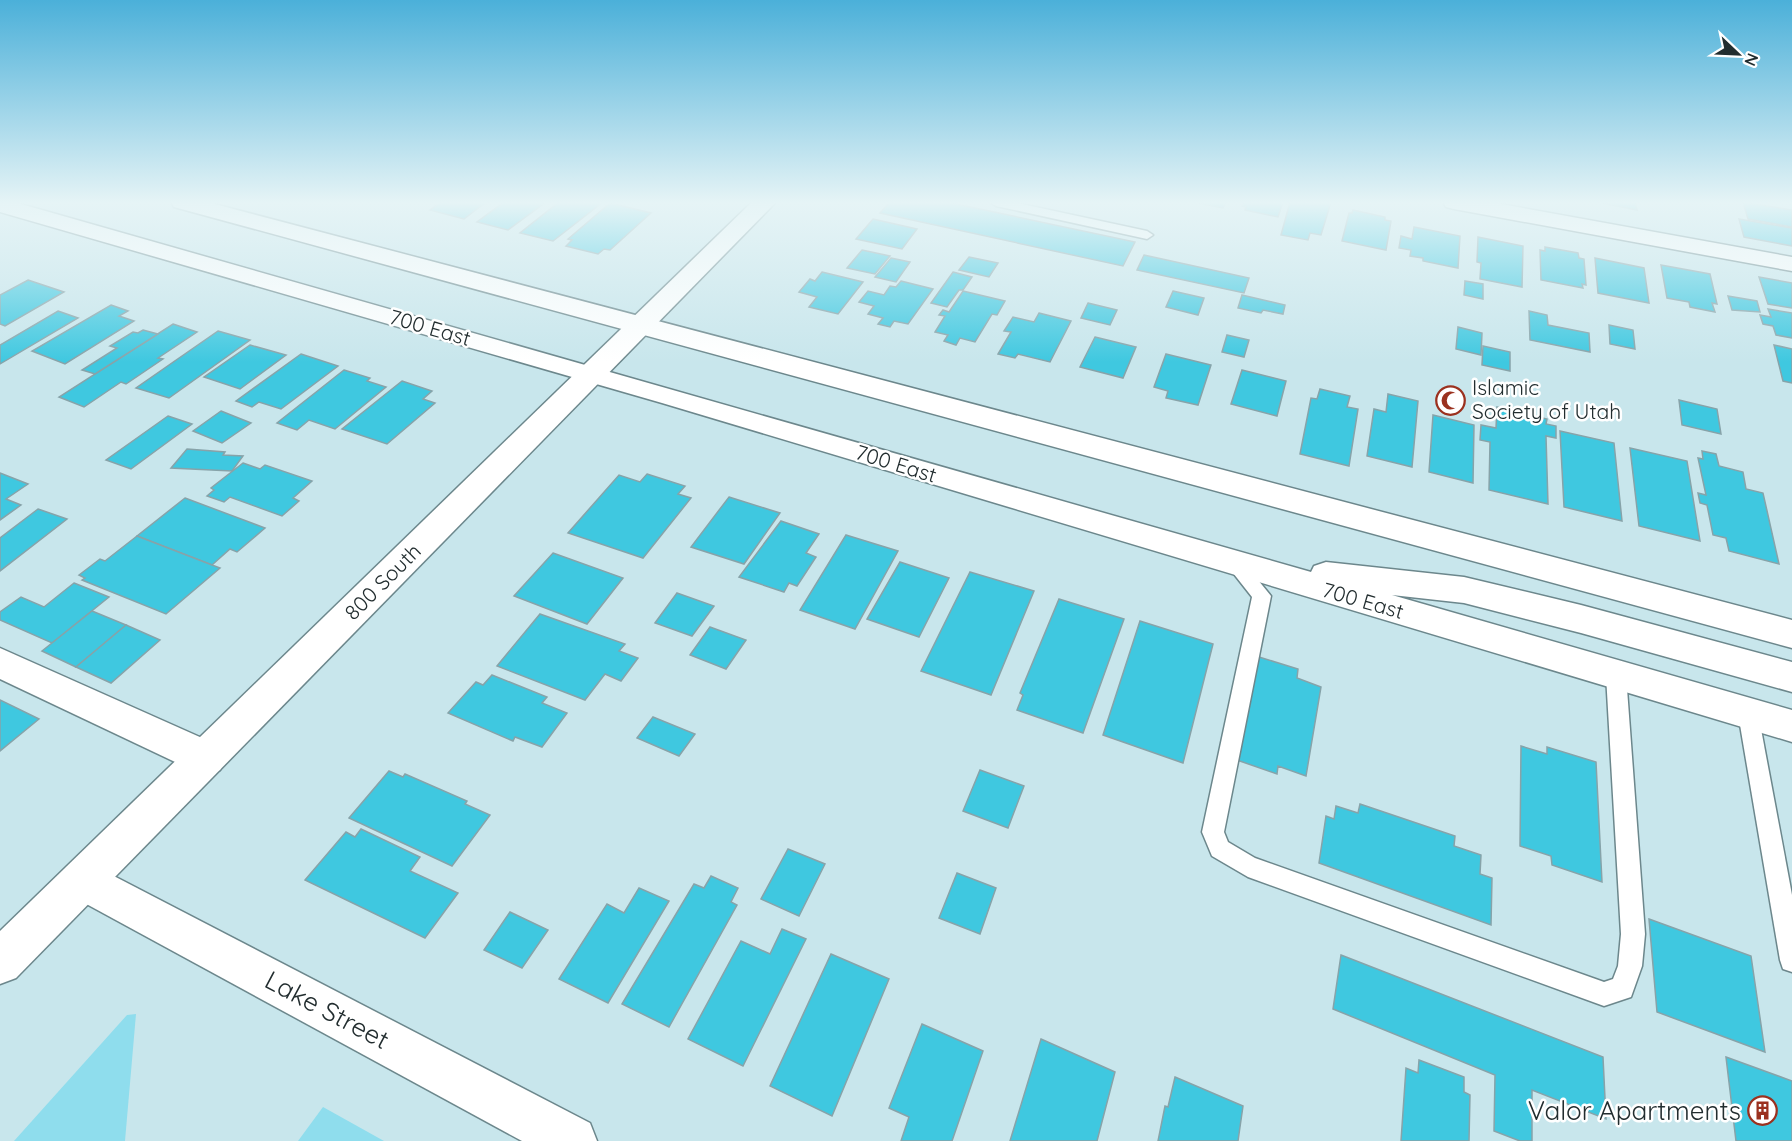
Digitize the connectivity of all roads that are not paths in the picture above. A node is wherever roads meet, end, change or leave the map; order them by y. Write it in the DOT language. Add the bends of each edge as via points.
graph roads {
  1 [pos="176,255"];
  2 [pos="383,255"];
  3 [pos="712,255"];
  4 [pos="1744,255"];
  5 [pos="1792,264"];
  6 [pos="643,324"];
  7 [pos="592,374"];
  8 [pos="1235,564"];
  9 [pos="1792,634"];
  10 [pos="0,663"];
  11 [pos="1616,675"];
  12 [pos="1792,677"];
  13 [pos="1748,713"];
  14 [pos="1792,726"];
  15 [pos="206,758"];
  16 [pos="83,880"];
  17 [pos="1792,960"];
  18 [pos="0,962"];
  19 [pos="572,1141"];
  1 -- 7 [label="main road, 700 East"];
  2 -- 6 [label="main road"];
  3 -- 6 [label="main road, 800 South"];
  4 -- 5 [label="main road"];
  6 -- 7 [label="main road, 800 South"];
  6 -- 9 [label="main road"];
  7 -- 8 [label="main road, 700 East"];
  7 -- 15 [label="main road, 800 South"];
  8 -- 11 [label="main road, 700 East"];
  8 -- 11 [label="lane" via="1262,596 1213,832 1220,849 1248,866 1604,994 1622,988 1630,966 1633,934"];
  8 -- 12 [label="main road" via="1464,590"];
  10 -- 15 [label="main road"];
  11 -- 13 [label="main road, 700 East"];
  13 -- 14 [label="main road, 700 East"];
  13 -- 17 [label="lane"];
  15 -- 16 [label="main road, 800 South"];
  16 -- 18 [label="main road, 800 South"];
  16 -- 19 [label="main road, Lake Street"];
}
